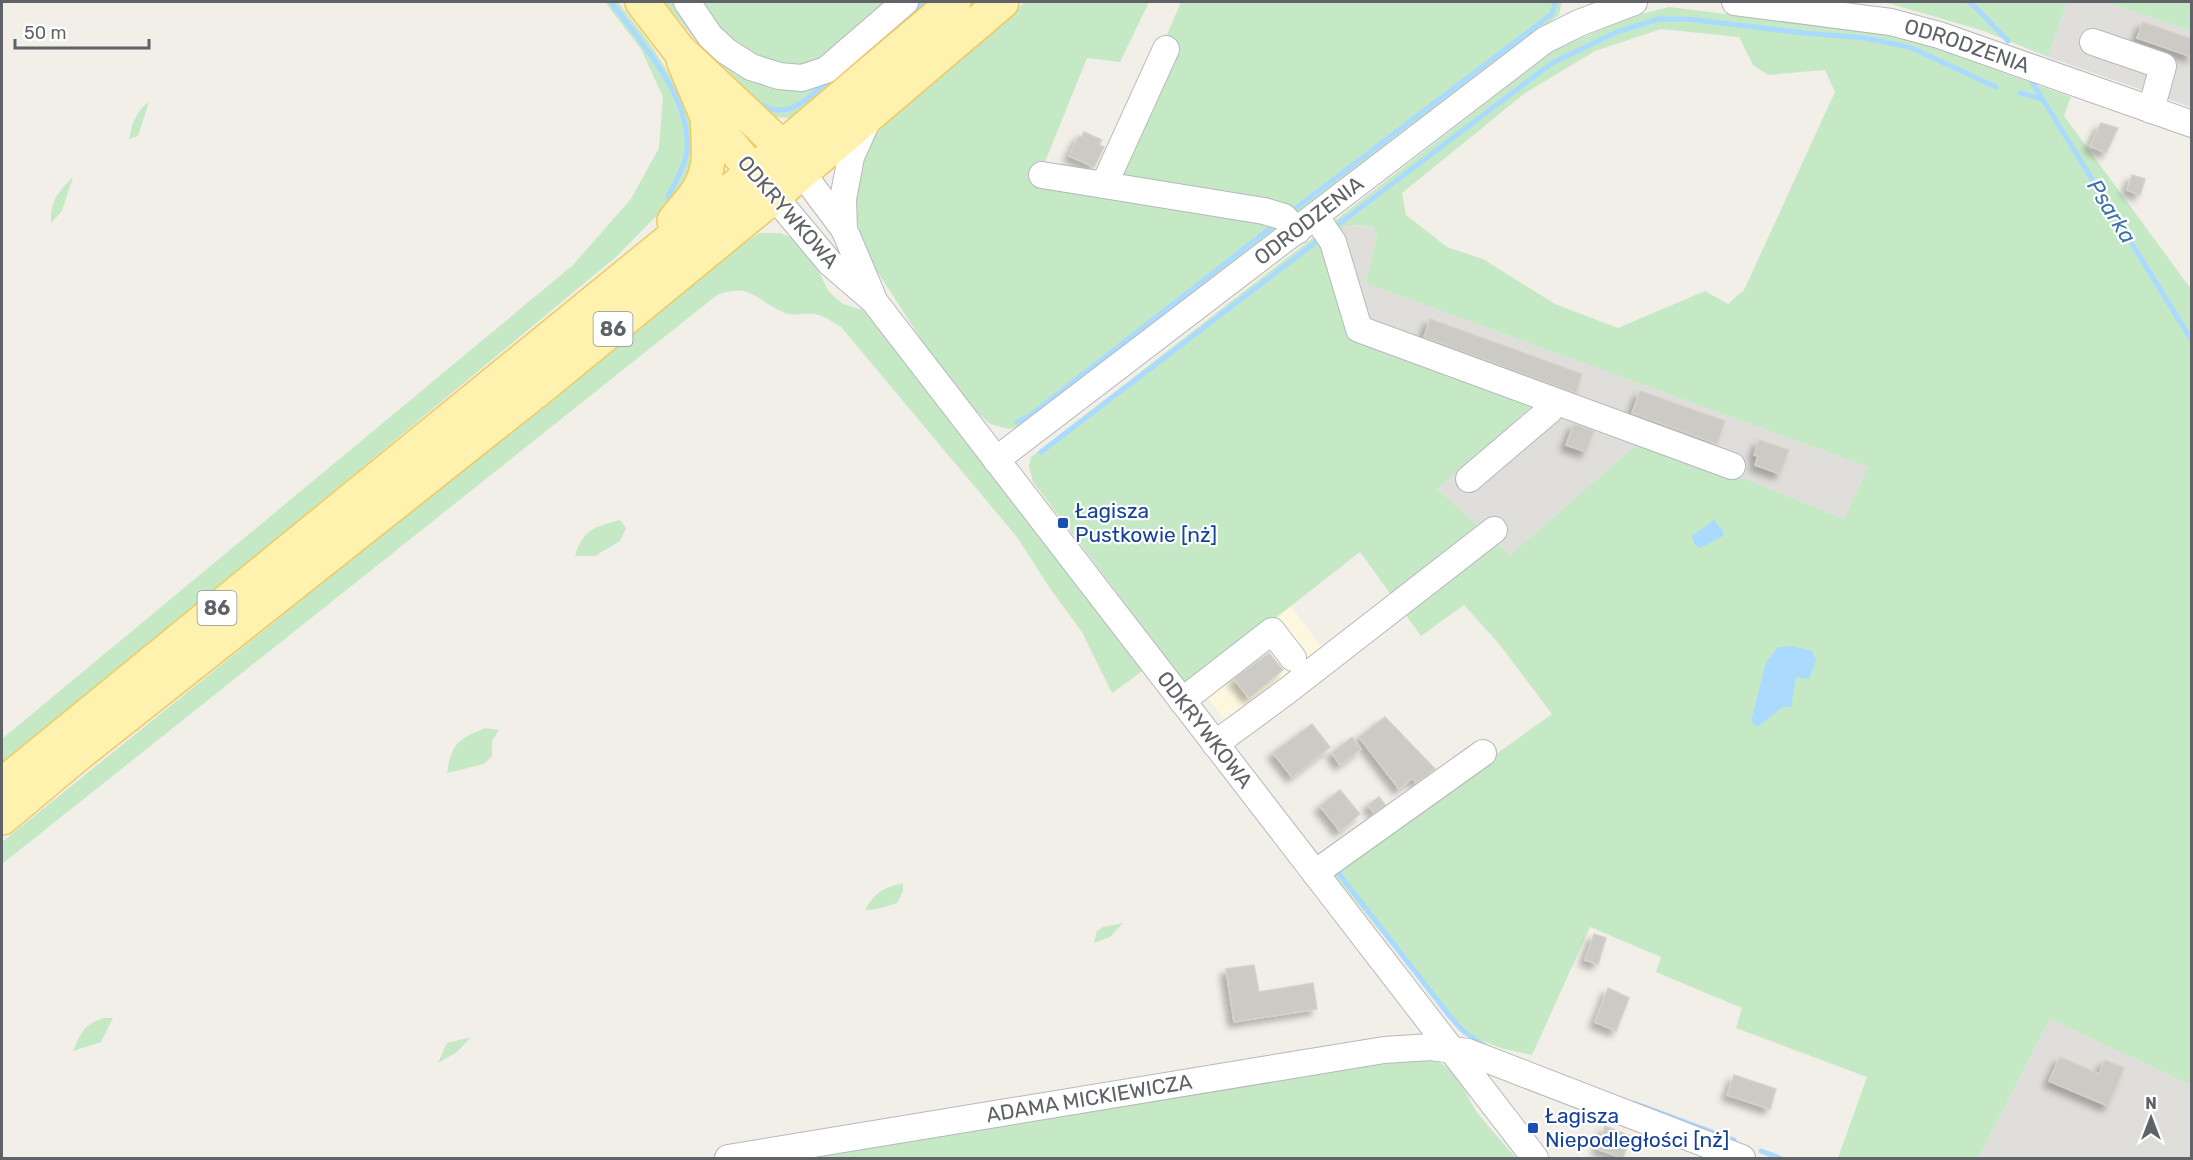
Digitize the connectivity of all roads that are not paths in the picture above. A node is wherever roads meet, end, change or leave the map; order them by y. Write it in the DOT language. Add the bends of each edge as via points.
graph roads {
  1 [pos="642,2"];
  2 [pos="687,2"];
  3 [pos="905,2"];
  4 [pos="954,2"];
  5 [pos="1002,2"];
  6 [pos="1634,2"];
  7 [pos="1735,2"];
  8 [pos="1588,9"];
  9 [pos="2094,42"];
  10 [pos="678,49"];
  11 [pos="1166,49"];
  12 [pos="2151,110"];
  13 [pos="870,115"];
  14 [pos="706,117"];
  15 [pos="2192,124"];
  16 [pos="782,147"];
  17 [pos="753,172"];
  18 [pos="802,172"];
  19 [pos="1042,175"];
  20 [pos="1104,185"];
  21 [pos="774,196"];
  22 [pos="1306,224"];
  23 [pos="844,229"];
  24 [pos="649,257"];
  25 [pos="874,301"];
  26 [pos="1553,401"];
  27 [pos="996,460"];
  28 [pos="1732,466"];
  29 [pos="1469,479"];
  30 [pos="1494,530"];
  31 [pos="1293,658"];
  32 [pos="1182,701"];
  33 [pos="1215,744"];
  34 [pos="1483,753"];
  35 [pos="2,785"];
  36 [pos="2,818"];
  37 [pos="1315,873"];
  38 [pos="1450,1049"];
  39 [pos="728,1158"];
  40 [pos="1535,1158"];
  41 [pos="1742,1158"];
  1 -- 10 [label="main road, ODKRYWKOWA"];
  2 -- 3 [label="street" via="710,36 726,51 752,67 802,78 826,70"];
  4 -- 16 [label="main road, 86"];
  5 -- 13 [label="main road, 86"];
  6 -- 8 [label="street, ODRODZENIA"];
  7 -- 12 [label="street, ODRODZENIA" via="1892,22"];
  8 -- 22 [label="street, ODRODZENIA"];
  9 -- 12 [label="street" via="2163,66"];
  10 -- 14 [label="main road, ODKRYWKOWA"];
  10 -- 16 [label="main road, ODKRYWKOWA"];
  11 -- 20 [label="street"];
  12 -- 15 [label="street, ODRODZENIA"];
  13 -- 18 [label="main road, 86"];
  13 -- 23 [label="street, ODKRYWKOWA" via="851,157 843,199"];
  14 -- 17 [label="main road, ODKRYWKOWA"];
  14 -- 24 [label="main road, ODKRYWKOWA" via="709,150 700,188"];
  16 -- 17 [label="main road, 86"];
  16 -- 18 [label="main road, ODKRYWKOWA"];
  17 -- 21 [label="main road, ODKRYWKOWA"];
  17 -- 24 [label="main road, 86"];
  18 -- 21 [label="main road, 86"];
  18 -- 23 [label="street, ODKRYWKOWA"];
  19 -- 20 [label="street"];
  20 -- 22 [label="street" via="1264,211"];
  21 -- 25 [label="street, ODKRYWKOWA" via="831,263"];
  21 -- 36 [label="main road, 86"];
  22 -- 26 [label="street" via="1334,242 1359,329"];
  22 -- 27 [label="street, ODRODZENIA"];
  23 -- 25 [label="street, ODKRYWKOWA"];
  24 -- 35 [label="main road, 86"];
  25 -- 27 [label="street, ODKRYWKOWA"];
  26 -- 28 [label="street"];
  26 -- 29 [label="street" via="1550,410"];
  27 -- 32 [label="street, ODKRYWKOWA"];
  30 -- 33 [label="street"];
  31 -- 32 [label="street" via="1272,631"];
  32 -- 33 [label="street, ODKRYWKOWA"];
  33 -- 37 [label="street, ODKRYWKOWA"];
  34 -- 37 [label="street"];
  37 -- 38 [label="street, ODKRYWKOWA"];
  38 -- 39 [label="street, ADAMA MICKIEWICZA" via="1384,1050"];
  38 -- 40 [label="street, ODKRYWKOWA"];
  38 -- 41 [label="street, ADAMA MICKIEWICZA" via="1468,1052"];
}
